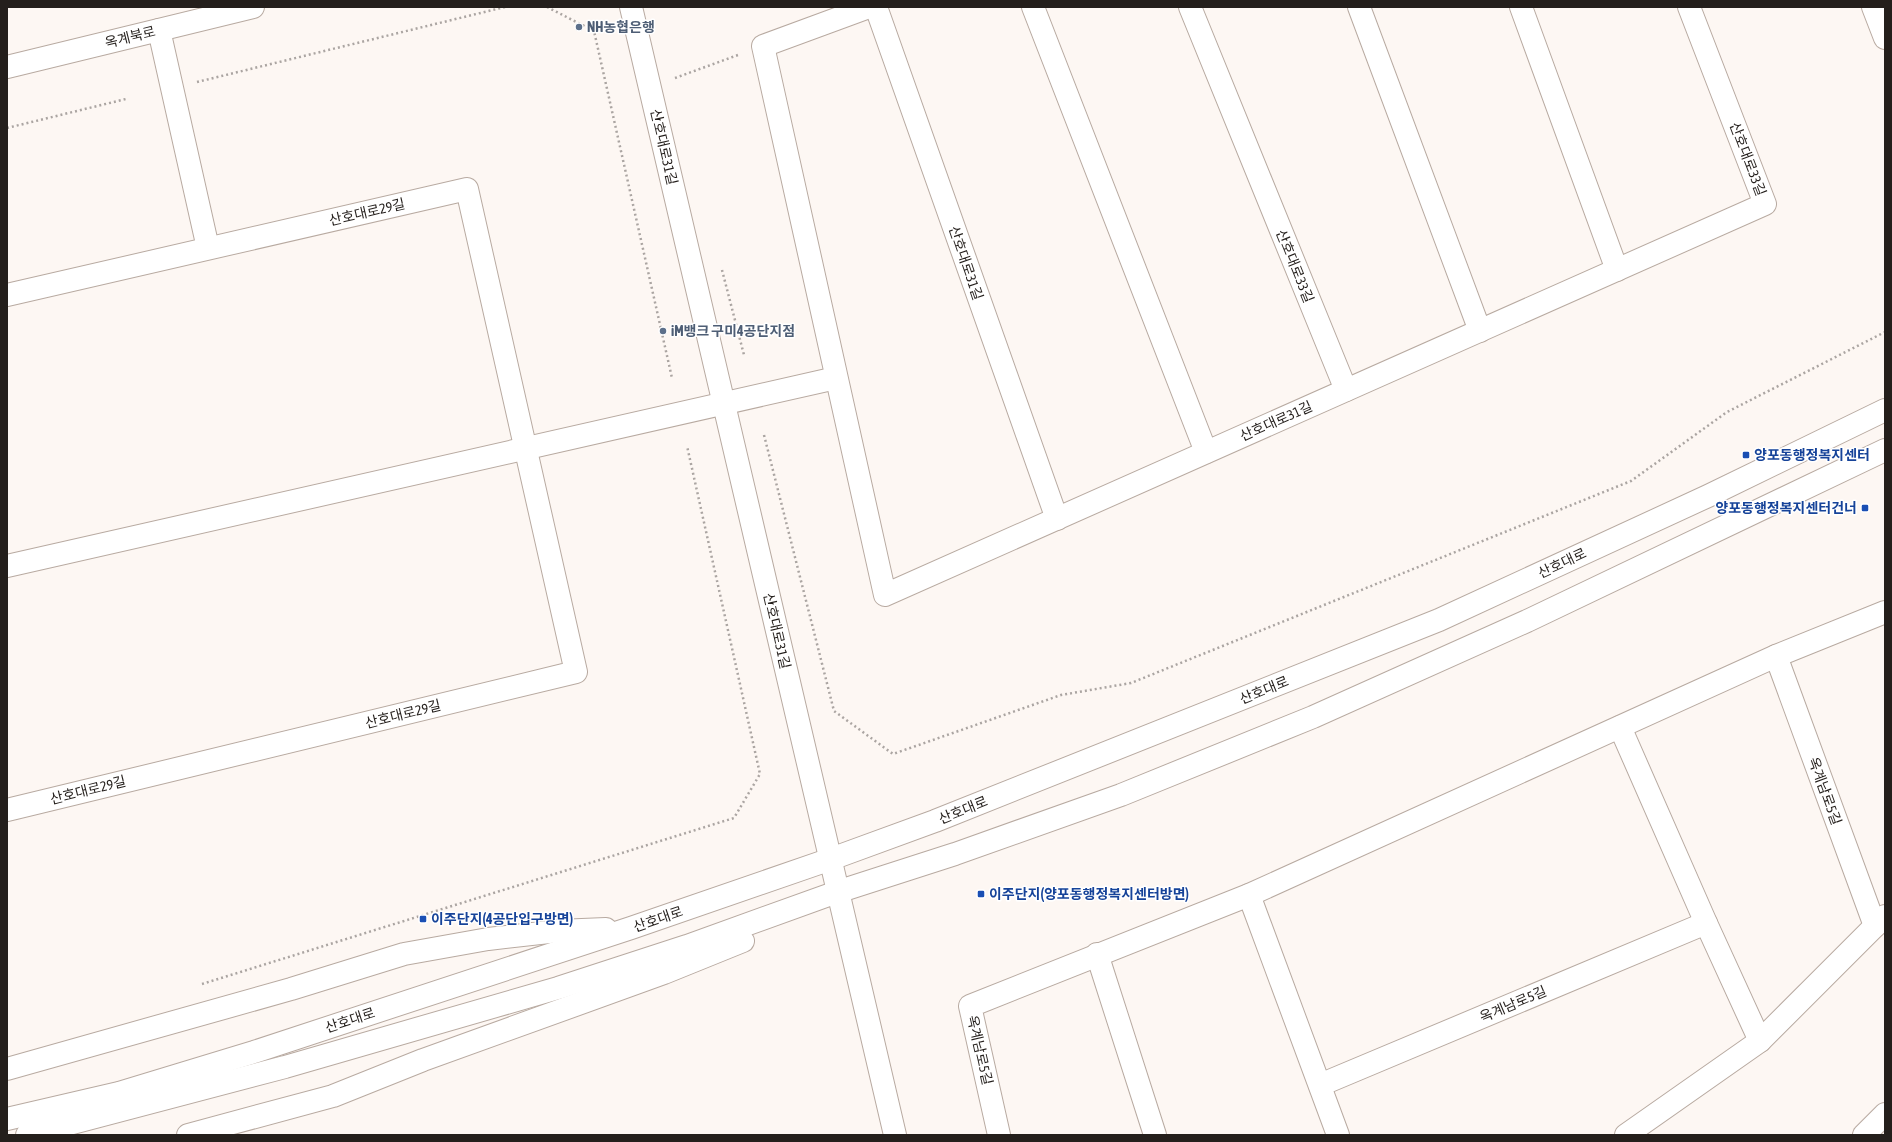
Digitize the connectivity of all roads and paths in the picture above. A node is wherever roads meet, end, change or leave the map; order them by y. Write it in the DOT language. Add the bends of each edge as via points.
graph roads {
  1 [pos="253,7"];
  2 [pos="505,7"];
  3 [pos="547,7"];
  4 [pos="631,7"];
  5 [pos="869,7"];
  6 [pos="876,7"];
  7 [pos="1033,7"];
  8 [pos="1190,7"];
  9 [pos="1359,7"];
  10 [pos="1521,7"];
  11 [pos="1689,7"];
  12 [pos="1873,7"];
  13 [pos="159,30"];
  14 [pos="1885,38"];
  15 [pos="763,46"];
  16 [pos="7,67"];
  17 [pos="674,78"];
  18 [pos="191,84"];
  19 [pos="126,99"];
  20 [pos="7,128"];
  21 [pos="208,248"];
  22 [pos="1617,270"];
  23 [pos="7,295"];
  24 [pos="1480,331"];
  25 [pos="1885,332"];
  26 [pos="672,378"];
  27 [pos="836,378"];
  28 [pos="1346,390"];
  29 [pos="724,403"];
  30 [pos="1885,410"];
  31 [pos="764,435"];
  32 [pos="687,446"];
  33 [pos="526,448"];
  34 [pos="1885,450"];
  35 [pos="1206,452"];
  36 [pos="1057,519"];
  37 [pos="7,566"];
  38 [pos="1885,612"];
  39 [pos="1776,656"];
  40 [pos="1620,727"];
  41 [pos="7,810"];
  42 [pos="831,860"];
  43 [pos="837,892"];
  44 [pos="1249,895"];
  45 [pos="1880,921"];
  46 [pos="1706,923"];
  47 [pos="631,928"];
  48 [pos="1097,954"];
  49 [pos="196,986"];
  50 [pos="1760,1041"];
  51 [pos="7,1069"];
  52 [pos="1320,1085"];
  53 [pos="1885,1114"];
  54 [pos="7,1119"];
  55 [pos="27,1135"];
  56 [pos="188,1135"];
  57 [pos="895,1135"];
  58 [pos="999,1135"];
  59 [pos="1155,1135"];
  60 [pos="1338,1135"];
  61 [pos="1626,1135"];
  62 [pos="1864,1135"];
  1 -- 13 [label="street, 옥계북로"];
  2 -- 18 [label="path"];
  3 -- 26 [label="path" via="594,31"];
  4 -- 29 [label="street, 산호대로31길"];
  5 -- 15 [label="street"];
  6 -- 36 [label="street, 산호대로31길"];
  7 -- 35 [label="street"];
  8 -- 28 [label="street, 산호대로33길"];
  9 -- 24 [label="street"];
  10 -- 22 [label="street"];
  11 -- 22 [label="street, 산호대로33길" via="1765,204"];
  12 -- 14 [label="street"];
  13 -- 16 [label="street, 옥계북로"];
  13 -- 21 [label="street"];
  15 -- 17 [label="path"];
  15 -- 27 [label="street, 산호대로31길"];
  19 -- 20 [label="path"];
  21 -- 23 [label="street, 산호대로29길"];
  21 -- 33 [label="street, 산호대로29길" via="467,189"];
  22 -- 24 [label="street, 산호대로33길"];
  24 -- 28 [label="street, 산호대로33길"];
  25 -- 31 [label="path" via="1727,412 1631,481 1131,683 1061,695 893,754 834,711"];
  27 -- 29 [label="street"];
  27 -- 36 [label="street, 산호대로31길" via="885,595"];
  28 -- 35 [label="street, 산호대로31길"];
  29 -- 33 [label="street"];
  29 -- 42 [label="street, 산호대로31길"];
  30 -- 42 [label="street, 산호대로" via="1708,496 1439,620"];
  32 -- 49 [label="path" via="760,774 734,818"];
  33 -- 37 [label="street"];
  33 -- 41 [label="street, 산호대로29길" via="576,672"];
  34 -- 43 [label="street, 산호대로" via="1534,618 1313,717 1121,795 955,854"];
  35 -- 36 [label="street, 산호대로31길"];
  38 -- 39 [label="street, 옥계남로5길"];
  39 -- 40 [label="street, 옥계남로5길"];
  39 -- 45 [label="street, 옥계남로5길"];
  40 -- 44 [label="street, 옥계남로5길"];
  40 -- 46 [label="street"];
  42 -- 43 [label="street, 산호대로31길"];
  42 -- 47 [label="street, 산호대로"];
  43 -- 55 [label="street, 산호대로" via="687,946 550,990 285,1067"];
  43 -- 56 [label="street" via="757,936 664,974 423,1060 333,1096"];
  43 -- 57 [label="street, 산호대로31길"];
  44 -- 48 [label="street, 옥계남로5길"];
  44 -- 52 [label="street"];
  45 -- 50 [label="street, 옥계남로5길"];
  46 -- 50 [label="street"];
  46 -- 52 [label="street, 옥계남로5길"];
  47 -- 51 [label="street" via="558,931 488,939 404,954"];
  47 -- 54 [label="street, 산호대로" via="254,1052 119,1093"];
  48 -- 58 [label="street, 옥계남로5길" via="970,1006"];
  48 -- 59 [label="street"];
  50 -- 61 [label="street, 옥계남로5길"];
  52 -- 60 [label="street"];
  53 -- 62 [label="street"];
}
